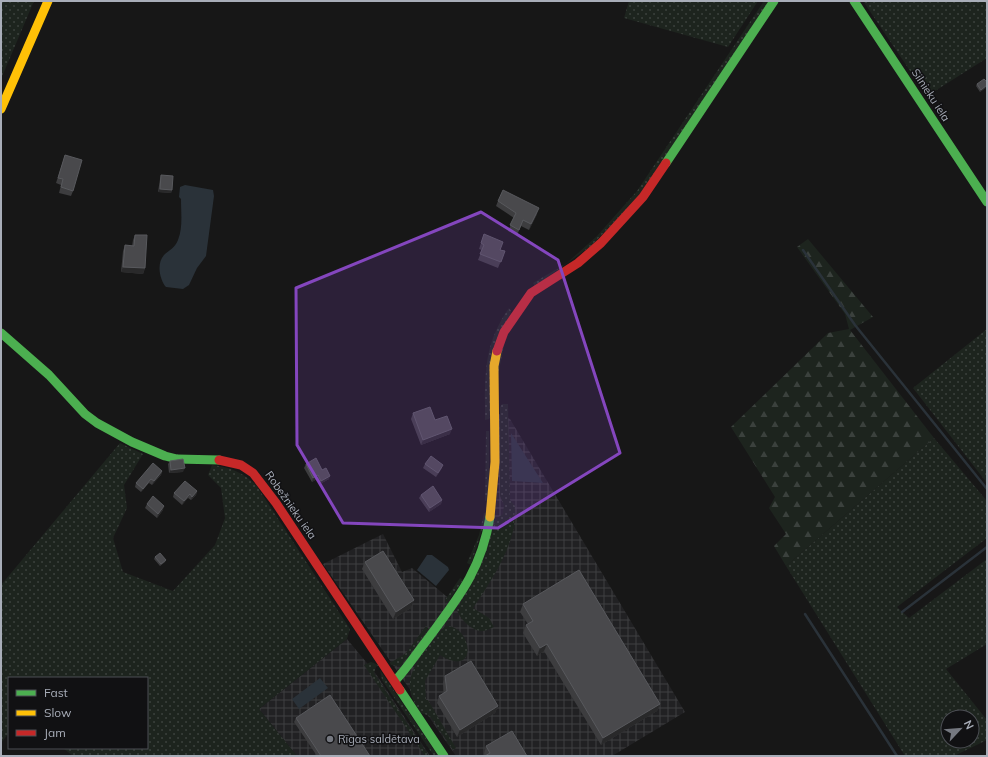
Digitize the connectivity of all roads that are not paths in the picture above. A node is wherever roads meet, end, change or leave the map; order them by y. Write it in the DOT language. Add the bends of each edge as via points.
graph roads {
  1 [pos="48,1"];
  2 [pos="774,1"];
  3 [pos="854,1"];
  4 [pos="1,109"];
  5 [pos="987,202"];
  6 [pos="1,333"];
  7 [pos="395,681"];
  8 [pos="444,756"];
  1 -- 4 [label="street"];
  2 -- 7 [label="street" via="643,197 613,232 590,253 531,293 504,332 497,348 494,366 494,483 488,533 471,577"];
  3 -- 5 [label="street, Silnieku iela"];
  6 -- 7 [label="street, Robežnieku iela" via="49,375 85,414 110,430 165,456 230,462 241,465 253,473 276,502"];
  7 -- 8 [label="street, Robežnieku iela"];
}
